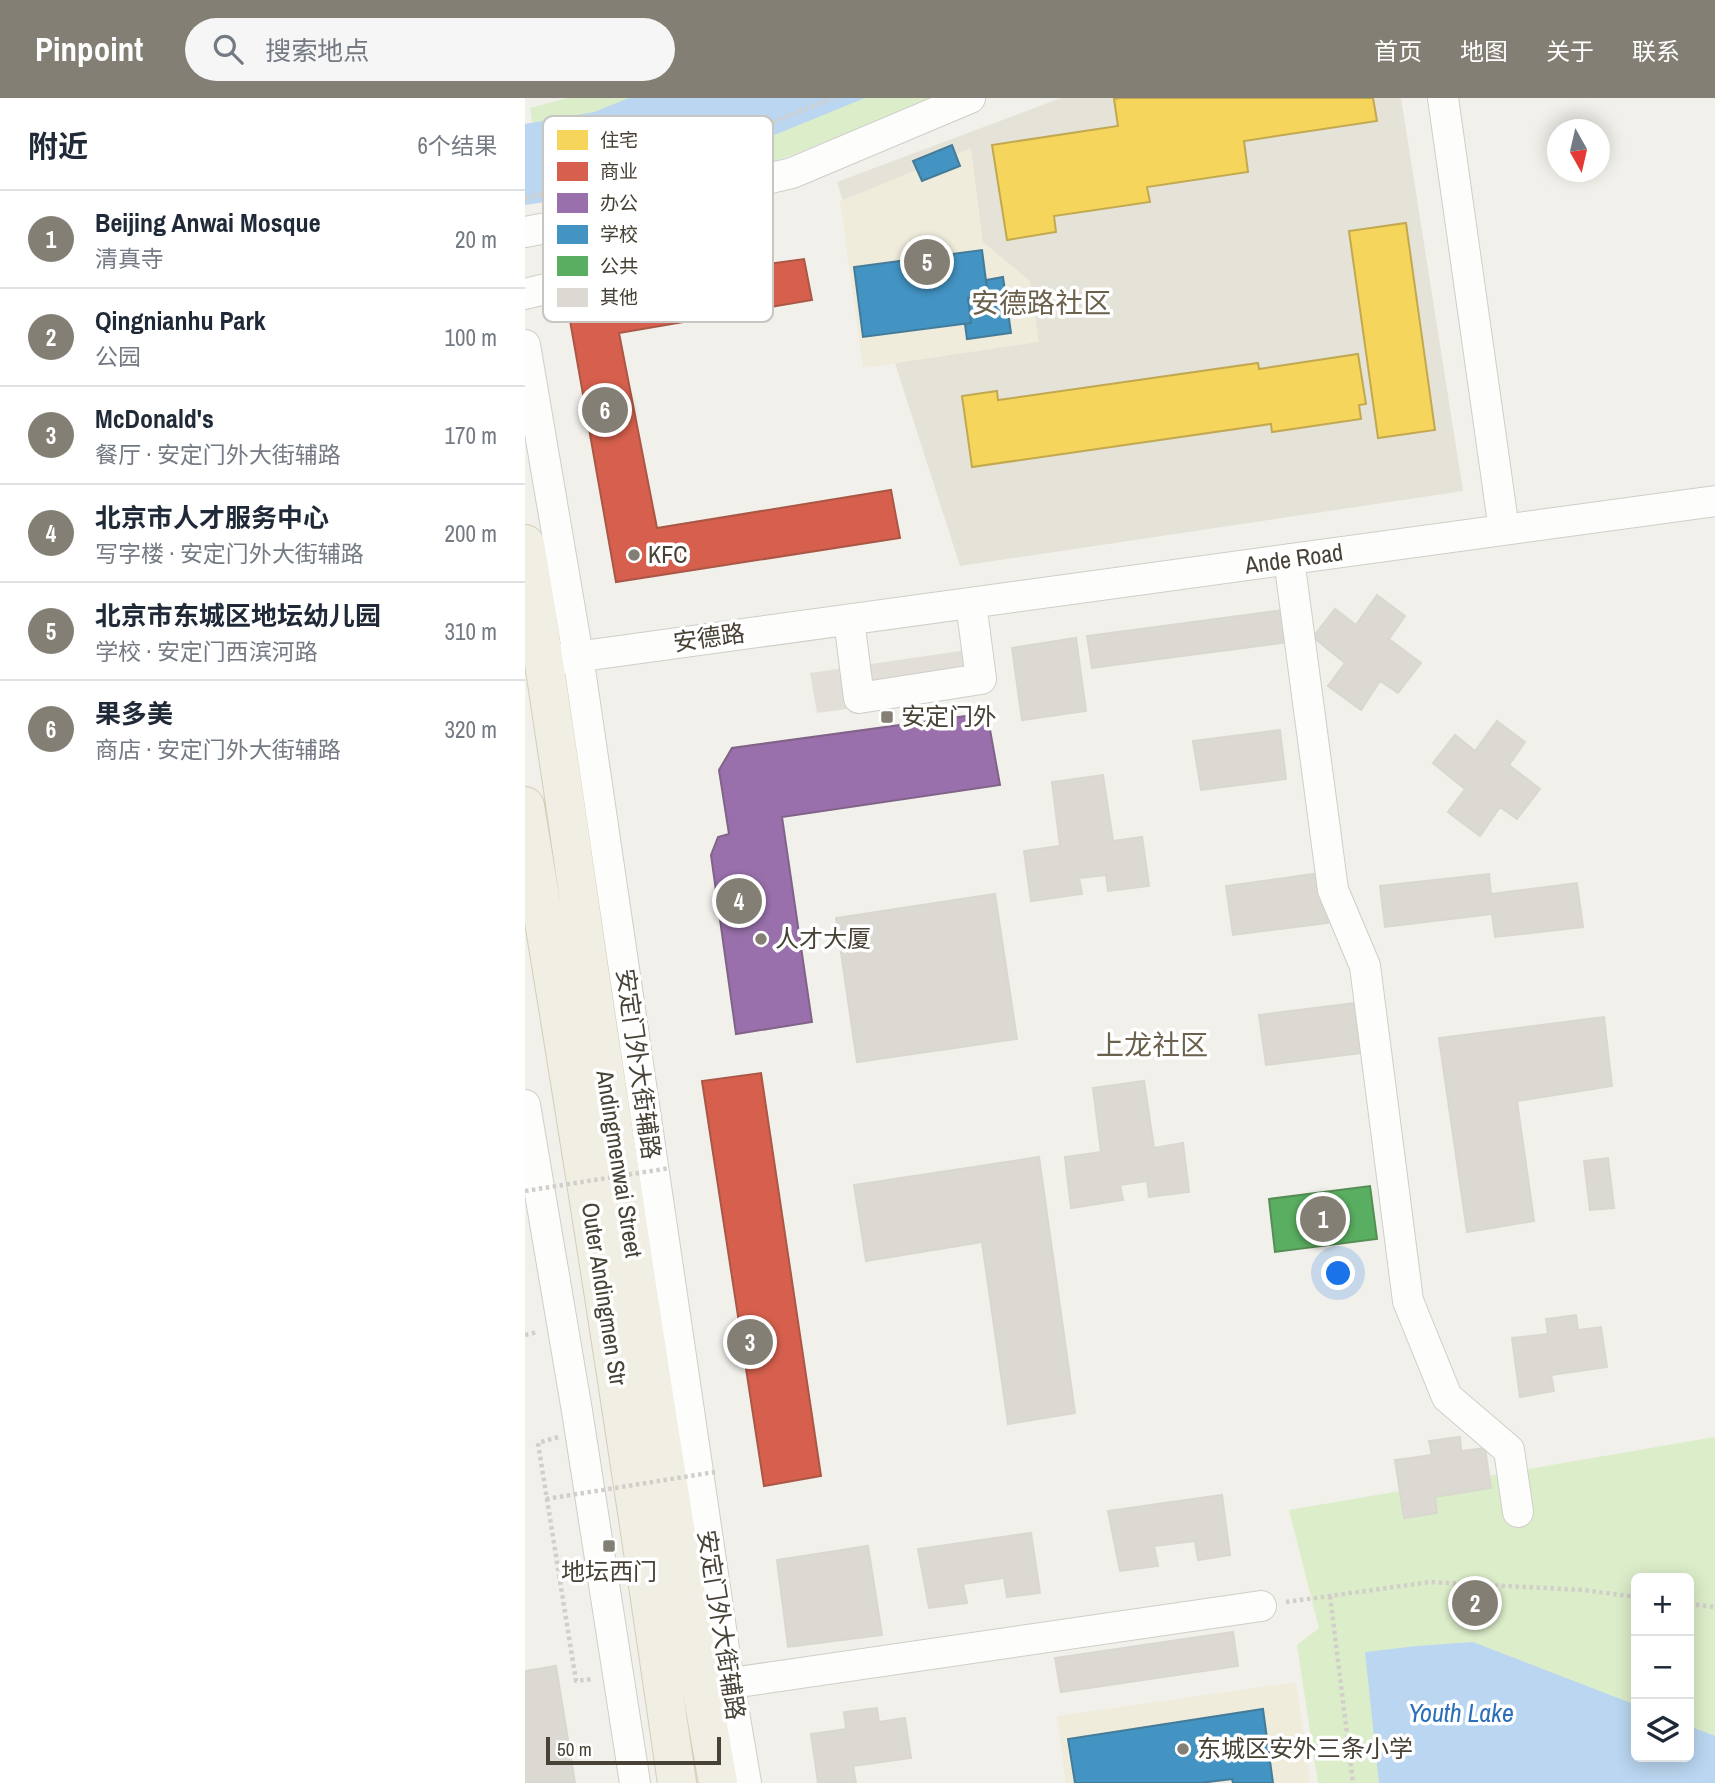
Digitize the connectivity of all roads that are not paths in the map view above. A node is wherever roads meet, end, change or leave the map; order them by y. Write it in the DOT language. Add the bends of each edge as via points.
graph roads {
  1 [pos="969,98"];
  2 [pos="1443,98"];
  3 [pos="773,178"];
  4 [pos="543,229"];
  5 [pos="525,232"];
  6 [pos="543,290"];
  7 [pos="525,294"];
  8 [pos="525,345"];
  9 [pos="1715,501"];
  10 [pos="1504,530"];
  11 [pos="525,544"];
  12 [pos="1289,559"];
  13 [pos="971,603"];
  14 [pos="849,620"];
  15 [pos="561,659"];
  16 [pos="525,806"];
  17 [pos="525,1105"];
  18 [pos="1518,1512"];
  19 [pos="1261,1606"];
  20 [pos="715,1685"];
  21 [pos="635,1783"];
  22 [pos="677,1783"];
  23 [pos="718,1783"];
  24 [pos="746,1783"];
  1 -- 3 [label="street"];
  2 -- 10 [label="street"];
  4 -- 5 [label="street"];
  6 -- 7 [label="street"];
  8 -- 15 [label="street"];
  9 -- 10 [label="street, Ande Road"];
  10 -- 12 [label="street, Ande Road"];
  11 -- 15 [label="main road, Andingmenwai Street"];
  12 -- 13 [label="street, Ande Road"];
  12 -- 18 [label="street" via="1333,890 1365,966 1408,1301 1447,1397 1509,1450"];
  13 -- 14 [label="street, Ande Road"];
  13 -- 14 [label="street" via="981,679 859,698"];
  14 -- 15 [label="street, 安德路"];
  15 -- 20 [label="main road, Andingmenwai Street" via="598,1029"];
  16 -- 22 [label="main road, Outer Andingmen Str" via="641,1528"];
  17 -- 21 [label="street"];
  19 -- 20 [label="street"];
  20 -- 23 [label="main road, Andingmenwai Street"];
  20 -- 24 [label="street, 安定门外大街辅路"];
}
